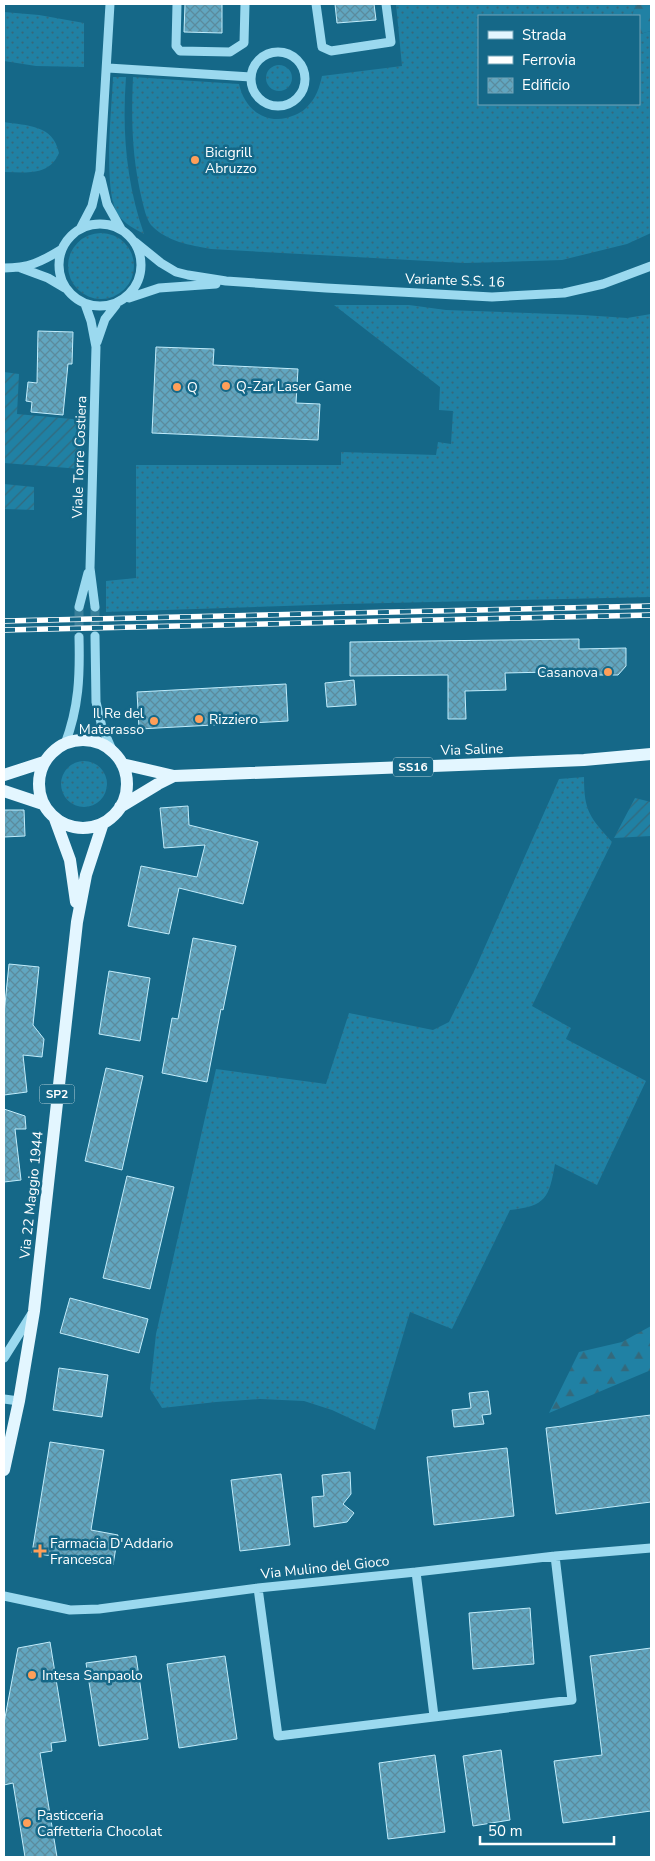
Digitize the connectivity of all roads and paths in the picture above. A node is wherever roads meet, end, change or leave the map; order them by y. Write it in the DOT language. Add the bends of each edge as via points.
graph roads {
  1 [pos="110,4"];
  2 [pos="177,4"];
  3 [pos="244,4"];
  4 [pos="316,4"];
  5 [pos="386,4"];
  6 [pos="108,68"];
  7 [pos="251,77"];
  8 [pos="100,171"];
  9 [pos="80,229"];
  10 [pos="122,230"];
  11 [pos="135,242"];
  12 [pos="62,249"];
  13 [pos="651,266"];
  14 [pos="4,268"];
  15 [pos="20,268"];
  16 [pos="254,284"];
  17 [pos="65,288"];
  18 [pos="121,301"];
  19 [pos="86,304"];
  20 [pos="96,347"];
  21 [pos="90,568"];
  22 [pos="79,607"];
  23 [pos="95,607"];
  24 [pos="95,636"];
  25 [pos="79,637"];
  26 [pos="65,744"];
  27 [pos="113,752"];
  28 [pos="651,754"];
  29 [pos="44,762"];
  30 [pos="122,764"];
  31 [pos="4,775"];
  32 [pos="174,776"];
  33 [pos="4,791"];
  34 [pos="43,804"];
  35 [pos="120,807"];
  36 [pos="55,819"];
  37 [pos="103,823"];
  38 [pos="77,922"];
  39 [pos="34,1311"];
  40 [pos="4,1358"];
  41 [pos="4,1399"];
  42 [pos="19,1401"];
  43 [pos="4,1470"];
  44 [pos="651,1548"];
  45 [pos="555,1556"];
  46 [pos="416,1572"];
  47 [pos="258,1588"];
  48 [pos="4,1596"];
  49 [pos="434,1716"];
  1 -- 6 [label="street"];
  2 -- 3 [label="street" via="176,46 180,51 230,52 244,43"];
  4 -- 5 [label="street" via="322,47 331,51 391,42"];
  6 -- 7 [label="street"];
  6 -- 8 [label="street"];
  7 -- 7 [label="street" via="255,94 269,105 278,106 294,101 300,95 306,78 300,62 285,52 270,53 259,59"];
  8 -- 9 [label="street" via="92,206"];
  8 -- 10 [label="street" via="107,204"];
  9 -- 10 [label="street" via="101,224"];
  9 -- 12 [label="street"];
  10 -- 11 [label="street"];
  11 -- 16 [label="street, Variante S.S. 16" via="176,272"];
  11 -- 18 [label="street" via="142,266 139,279"];
  12 -- 15 [label="street" via="35,265"];
  12 -- 17 [label="street" via="59,262"];
  13 -- 16 [label="street, Variante S.S. 16" via="603,284 564,293 529,296"];
  14 -- 15 [label="street"];
  15 -- 17 [label="street"];
  16 -- 18 [label="street, Variante S.S. 16" via="190,284 159,288"];
  17 -- 19 [label="street"];
  18 -- 19 [label="street" via="102,307"];
  18 -- 20 [label="street, Viale Torre Costiera" via="105,319"];
  19 -- 20 [label="street, Viale Torre Costiera"];
  20 -- 21 [label="street, Viale Torre Costiera"];
  21 -- 22 [label="street, Viale Torre Costiera"];
  21 -- 23 [label="street, Viale Torre Costiera"];
  24 -- 27 [label="street" via="96,702"];
  25 -- 26 [label="street" via="78,702"];
  26 -- 27 [label="main road" via="77,740 90,741"];
  26 -- 29 [label="main road"];
  27 -- 30 [label="main road"];
  28 -- 32 [label="main road, Via Saline / SS16" via="584,760"];
  29 -- 31 [label="main road"];
  29 -- 34 [label="main road" via="39,776"];
  30 -- 32 [label="main road, Via Saline / SS16"];
  30 -- 35 [label="main road" via="127,786"];
  32 -- 35 [label="main road, Via Saline / SS16"];
  33 -- 34 [label="main road"];
  34 -- 36 [label="main road"];
  35 -- 37 [label="main road, SS16"];
  36 -- 37 [label="main road" via="79,828"];
  36 -- 38 [label="main road, Via 22 Maggio 1944 / SP2" via="70,860"];
  37 -- 38 [label="main road, Via 22 Maggio 1944 / SP2" via="86,875"];
  38 -- 39 [label="main road, Via 22 Maggio 1944 / SP2"];
  39 -- 40 [label="street"];
  39 -- 42 [label="main road, Via 22 Maggio 1944 / SP2"];
  41 -- 42 [label="street"];
  42 -- 43 [label="main road, Via 22 Maggio 1944 / SP2"];
  44 -- 45 [label="street, Via Mulino del Gioco"];
  45 -- 46 [label="street, Via Mulino del Gioco"];
  45 -- 49 [label="street" via="572,1700"];
  46 -- 47 [label="street, Via Mulino del Gioco"];
  46 -- 49 [label="street"];
  47 -- 48 [label="street, Via Mulino del Gioco" via="70,1610"];
  47 -- 49 [label="street" via="278,1736"];
}
